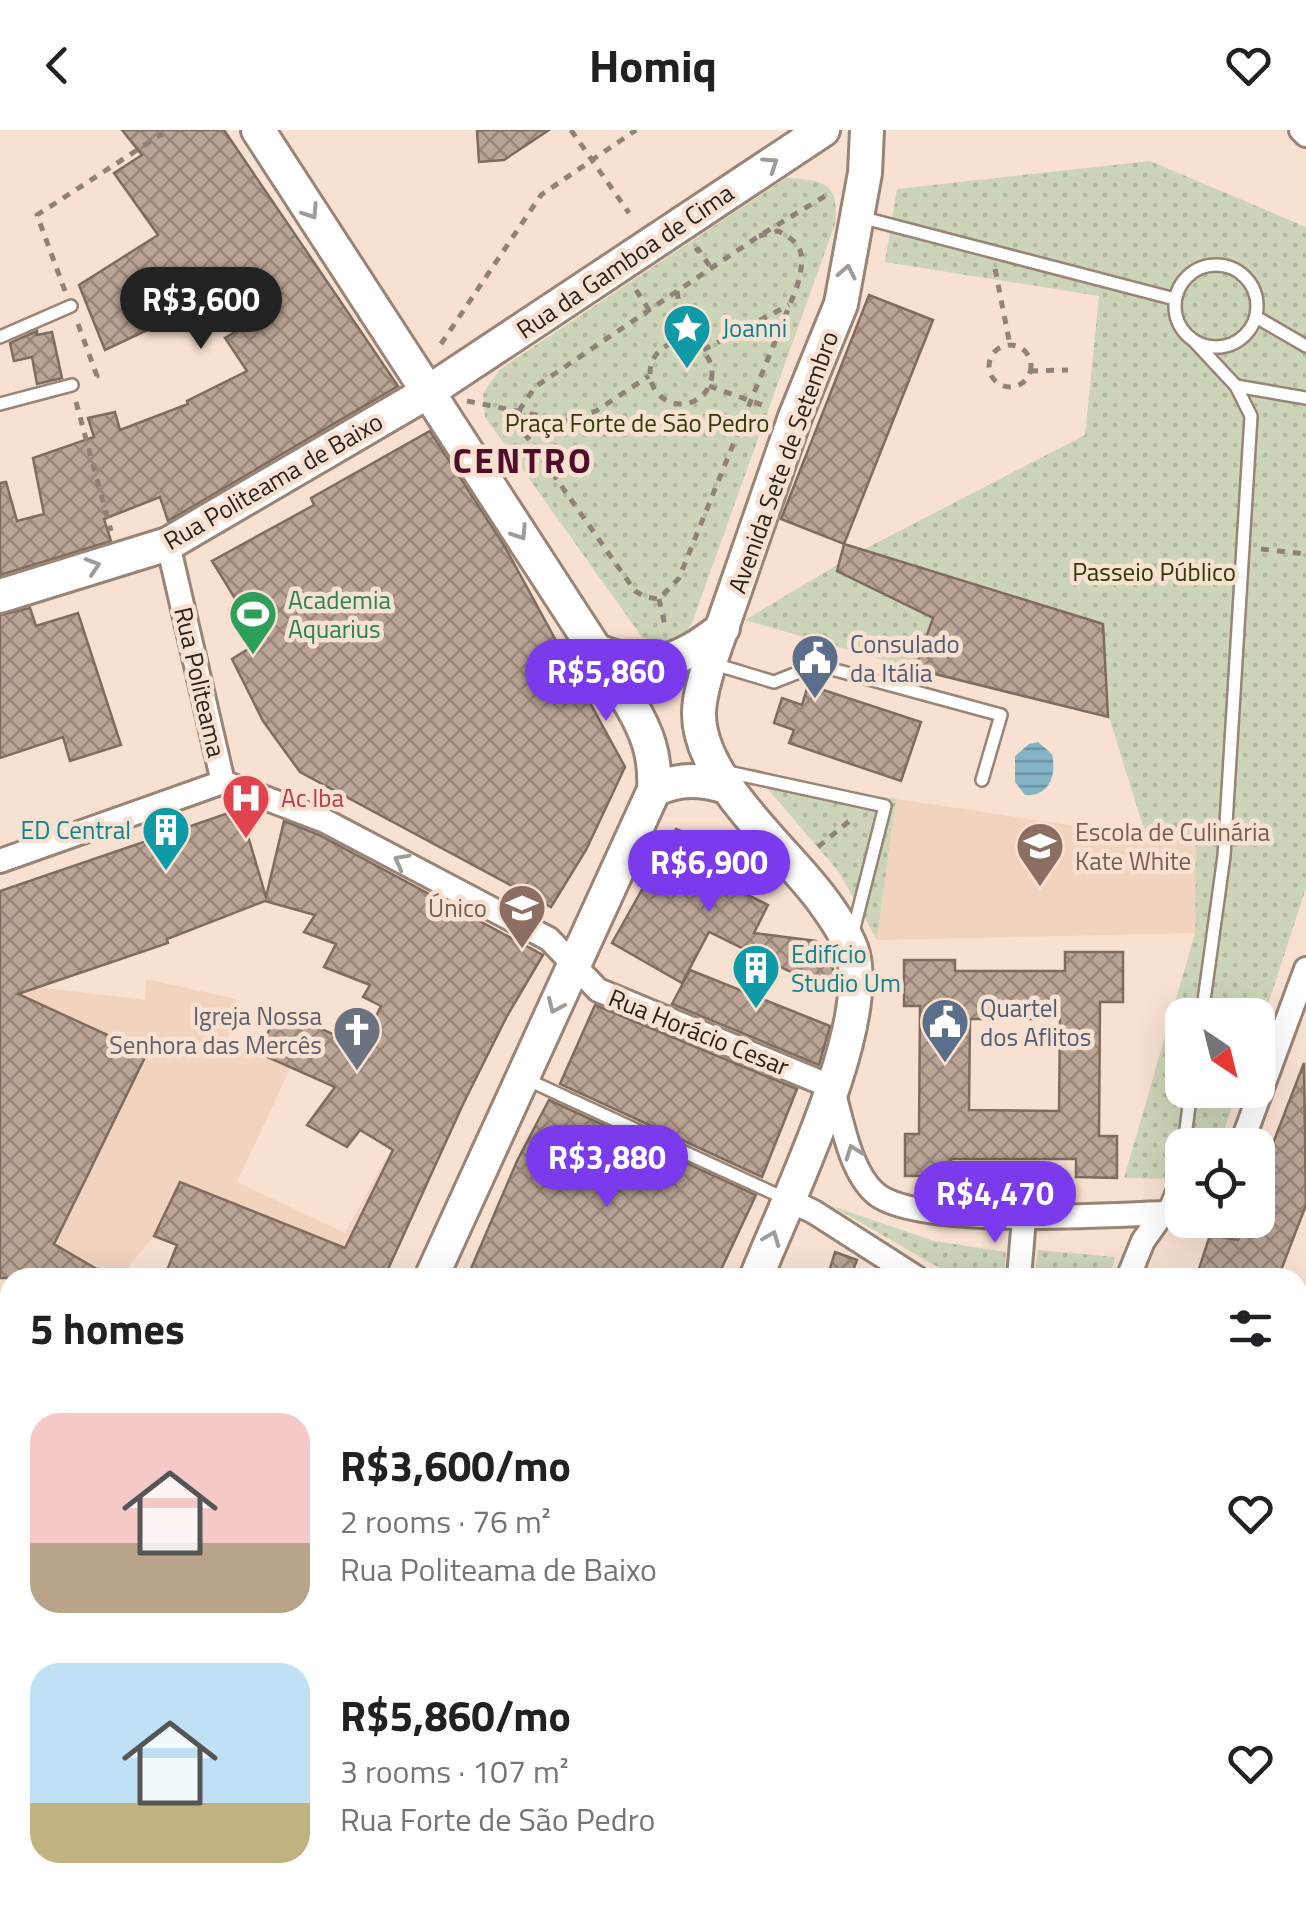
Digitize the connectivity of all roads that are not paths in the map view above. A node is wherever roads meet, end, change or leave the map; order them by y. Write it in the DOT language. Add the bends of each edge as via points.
graph roads {
  1 [pos="258,130"];
  2 [pos="823,130"];
  3 [pos="866,150"];
  4 [pos="858,216"];
  5 [pos="1176,299"];
  6 [pos="71,306"];
  7 [pos="1256,317"];
  8 [pos="0,338"];
  9 [pos="1195,342"];
  10 [pos="1306,346"];
  11 [pos="72,385"];
  12 [pos="1236,386"];
  13 [pos="428,392"];
  14 [pos="1306,398"];
  15 [pos="0,404"];
  16 [pos="168,544"];
  17 [pos="0,596"];
  18 [pos="723,628"];
  19 [pos="597,650"];
  20 [pos="710,662"];
  21 [pos="723,779"];
  22 [pos="982,780"];
  23 [pos="223,782"];
  24 [pos="654,790"];
  25 [pos="0,860"];
  26 [pos="849,946"];
  27 [pos="574,964"];
  28 [pos="1306,970"];
  29 [pos="1204,998"];
  30 [pos="522,1078"];
  31 [pos="832,1087"];
  32 [pos="1247,1128"];
  33 [pos="787,1199"];
  34 [pos="1165,1212"];
  35 [pos="1024,1218"];
  36 [pos="1165,1220"];
  37 [pos="436,1268"];
  38 [pos="760,1268"];
  39 [pos="901,1268"];
  40 [pos="1020,1268"];
  41 [pos="1132,1268"];
  1 -- 13 [label="main road, one-way"];
  13 -- 2 [label="main road, Rua da Gamboa de Cima, one-way"];
  3 -- 4 [label="main road, Avenida Sete de Setembro"];
  4 -- 5 [label="lane"];
  18 -- 4 [label="main road, Avenida Sete de Setembro, one-way" via="841,304"];
  5 -- 7 [label="lane" via="1199,268 1225,265 1248,278"];
  5 -- 9 [label="lane" via="1179,324"];
  6 -- 8 [label="lane"];
  7 -- 9 [label="lane" via="1232,344"];
  7 -- 10 [label="lane"];
  9 -- 12 [label="lane"];
  11 -- 15 [label="lane"];
  12 -- 14 [label="lane"];
  12 -- 29 [label="lane" via="1251,416 1224,856"];
  13 -- 16 [label="main road, Rua Politeama de Baixo"];
  13 -- 19 [label="main road, one-way"];
  17 -- 16 [label="main road, Rua Politeama de Baixo, one-way"];
  16 -- 23 [label="street, Rua Politeama"];
  18 -- 19 [label="main road" via="672,661 624,661"];
  18 -- 20 [label="main road, Avenida Sete de Setembro"];
  19 -- 24 [label="main road" via="646,731"];
  20 -- 21 [label="main road, Avenida Sete de Setembro" via="699,717"];
  20 -- 22 [label="lane" via="774,682 817,665 1001,715"];
  21 -- 24 [label="main road" via="674,781"];
  21 -- 26 [label="main road, Avenida Sete de Setembro" via="811,885"];
  21 -- 26 [label="lane" via="889,807"];
  23 -- 25 [label="street"];
  27 -- 23 [label="street, Rua Politeama, one-way" via="549,938 325,821"];
  24 -- 27 [label="main road"];
  26 -- 31 [label="main road" via="856,993"];
  27 -- 30 [label="main road, one-way"];
  27 -- 31 [label="street, Rua Horácio Cesar" via="598,990"];
  28 -- 32 [label="street"];
  30 -- 33 [label="lane"];
  30 -- 37 [label="main road"];
  31 -- 33 [label="main road"];
  35 -- 31 [label="street, one-way" via="926,1210 876,1194 854,1157"];
  38 -- 33 [label="main road, one-way"];
  33 -- 39 [label="street"];
  34 -- 35 [label="street"];
  35 -- 40 [label="street"];
  36 -- 41 [label="street" via="1143,1241"];
}
